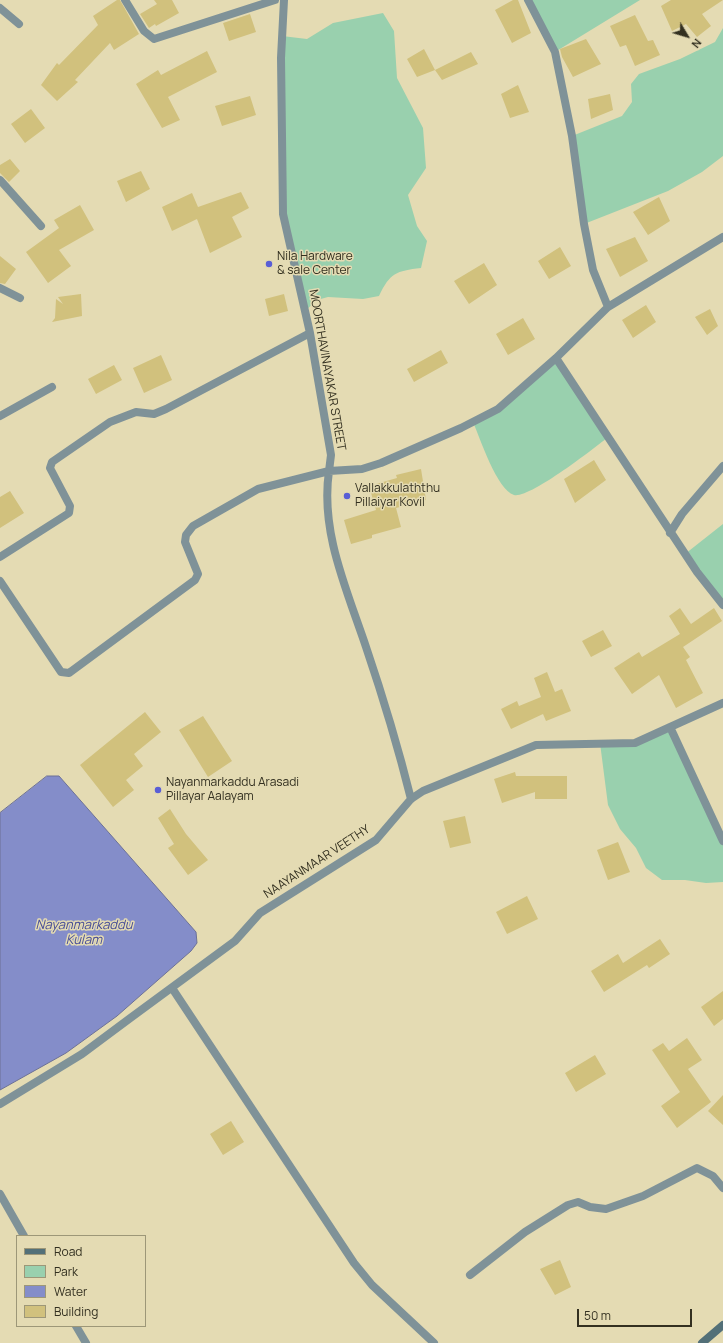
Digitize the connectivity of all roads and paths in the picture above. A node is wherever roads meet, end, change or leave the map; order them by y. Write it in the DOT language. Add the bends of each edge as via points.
graph roads {
  1 [pos="125,0"];
  2 [pos="275,0"];
  3 [pos="284,0"];
  4 [pos="528,0"];
  5 [pos="0,8"];
  6 [pos="19,24"];
  7 [pos="0,180"];
  8 [pos="41,226"];
  9 [pos="723,237"];
  10 [pos="0,288"];
  11 [pos="20,298"];
  12 [pos="608,307"];
  13 [pos="310,333"];
  14 [pos="556,358"];
  15 [pos="52,387"];
  16 [pos="0,416"];
  17 [pos="723,466"];
  18 [pos="329,471"];
  19 [pos="670,533"];
  20 [pos="0,557"];
  21 [pos="0,581"];
  22 [pos="723,605"];
  23 [pos="723,703"];
  24 [pos="670,727"];
  25 [pos="411,799"];
  26 [pos="723,841"];
  27 [pos="172,988"];
  28 [pos="0,1104"];
  29 [pos="723,1188"];
  30 [pos="0,1194"];
  31 [pos="23,1235"];
  32 [pos="470,1275"];
  33 [pos="723,1325"];
  34 [pos="77,1327"];
  35 [pos="86,1343"];
  36 [pos="434,1343"];
  37 [pos="702,1343"];
  1 -- 2 [label="street" via="144,31 154,40"];
  3 -- 13 [label="street, MOORTHAVINAYAKAR STREET" via="281,58 283,214"];
  4 -- 12 [label="street" via="555,52 572,136 593,270"];
  5 -- 6 [label="street"];
  7 -- 8 [label="street"];
  9 -- 12 [label="street"];
  10 -- 11 [label="street"];
  12 -- 14 [label="street"];
  13 -- 18 [label="street, MOORTHAVINAYAKAR STREET" via="331,455"];
  13 -- 20 [label="street" via="166,409 154,414 136,412 110,422 52,462 50,468 70,506 68,513"];
  14 -- 18 [label="street" via="498,409 461,428 381,463 362,469"];
  14 -- 19 [label="street"];
  15 -- 16 [label="street"];
  17 -- 19 [label="street" via="682,514"];
  18 -- 21 [label="street" via="258,489 193,526 185,542 198,574 195,580 69,673 61,672"];
  18 -- 25 [label="street, MOORTHAVINAYAKAR STREET" via="326,502 333,549 395,734"];
  19 -- 22 [label="street"];
  23 -- 24 [label="street, NAAYANMAAR VEETHY"];
  24 -- 25 [label="street, NAAYANMAAR VEETHY" via="635,743 536,744 423,791"];
  24 -- 26 [label="street"];
  25 -- 27 [label="street, NAAYANMAAR VEETHY" via="376,840 260,913 235,941"];
  27 -- 28 [label="street, NAAYANMAAR VEETHY" via="82,1054"];
  27 -- 36 [label="street" via="354,1263 372,1285"];
  29 -- 32 [label="street" via="713,1176 697,1168 643,1196 606,1209 578,1202 568,1205 525,1232"];
  30 -- 31 [label="street"];
  33 -- 37 [label="main road"];
  34 -- 35 [label="street"];
}
